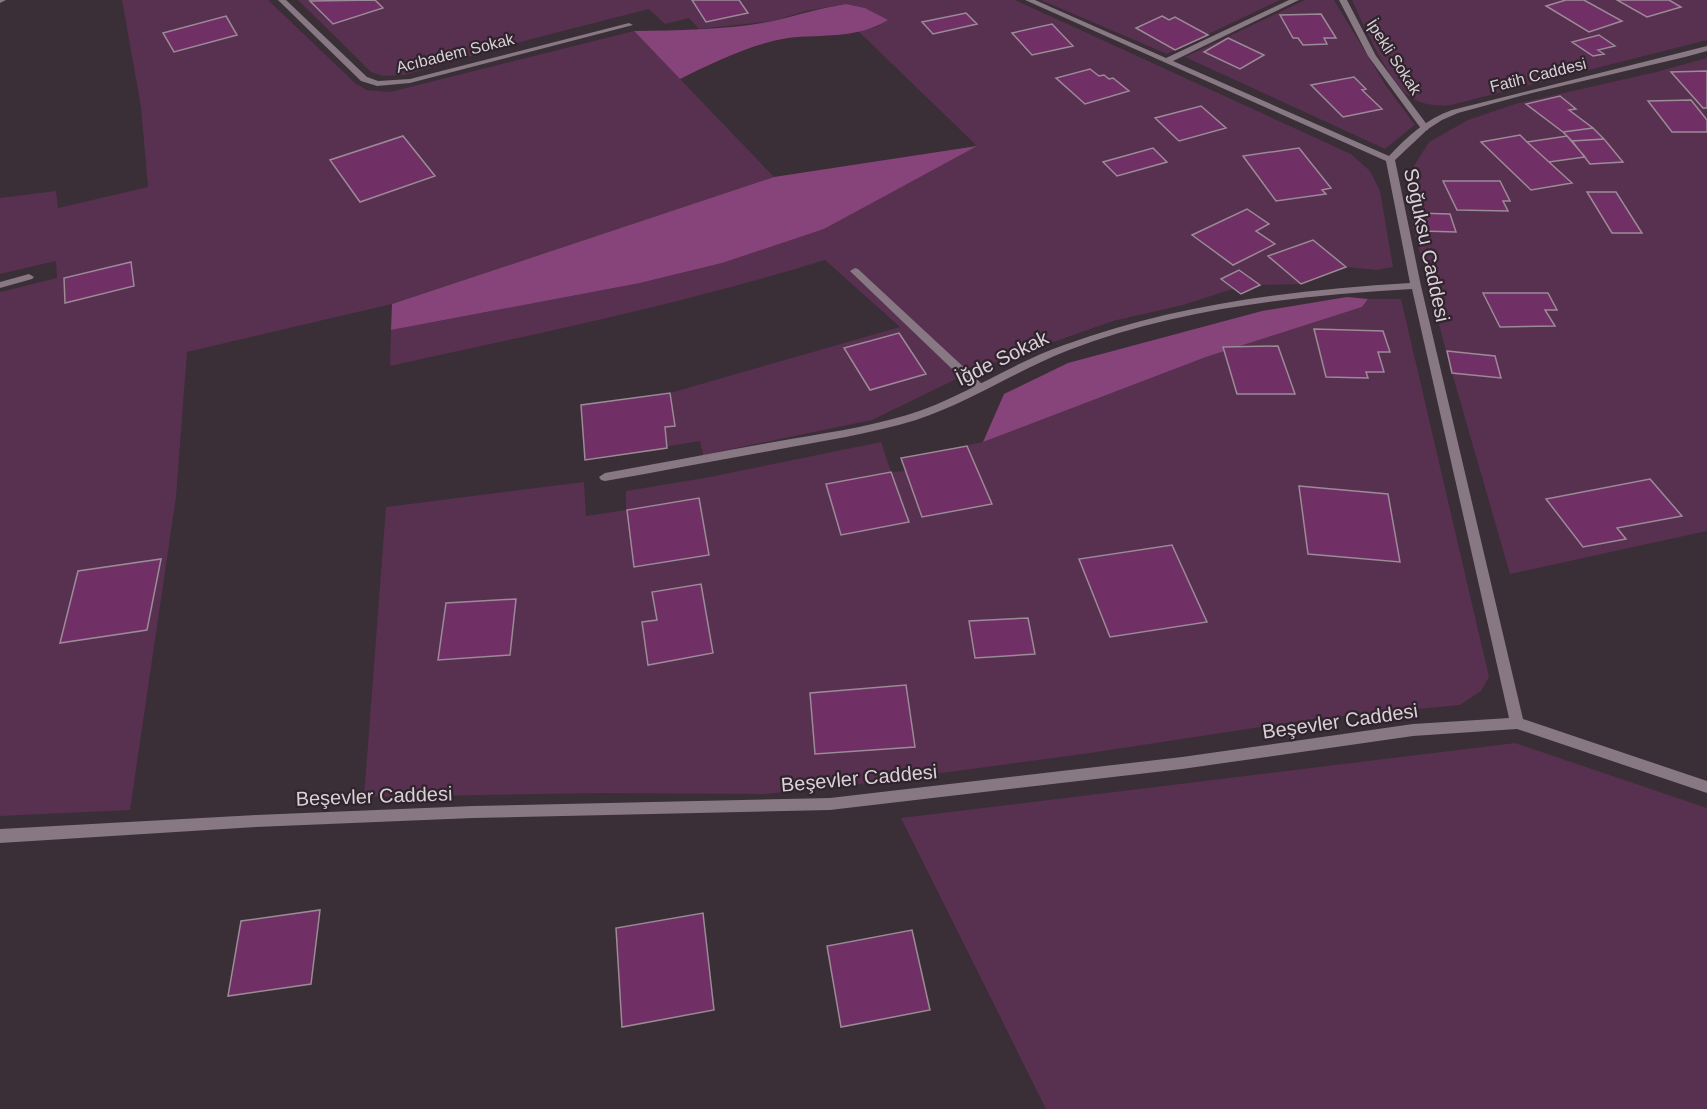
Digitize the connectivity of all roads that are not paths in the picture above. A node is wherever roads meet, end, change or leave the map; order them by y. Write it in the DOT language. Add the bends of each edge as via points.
graph roads {
  1 [pos="282,0"];
  2 [pos="1029,0"];
  3 [pos="1294,0"];
  4 [pos="1343,0"];
  5 [pos="629,25"];
  6 [pos="1707,48"];
  7 [pos="1168,60"];
  8 [pos="1425,128"];
  9 [pos="1390,160"];
  10 [pos="855,271"];
  11 [pos="29,278"];
  12 [pos="0,285"];
  13 [pos="1416,286"];
  14 [pos="978,388"];
  15 [pos="605,477"];
  16 [pos="1517,723"];
  17 [pos="1707,787"];
  18 [pos="0,836"];
  1 -- 5 [label="street, Acıbadem Sokak" via="364,79 377,84 410,81"];
  2 -- 7 [label="street, Soğuksu Caddesi"];
  3 -- 7 [label="street"];
  4 -- 8 [label="street, İpekli Sokak" via="1372,56"];
  6 -- 8 [label="street, Fatih Caddesi" via="1468,108 1439,118"];
  7 -- 9 [label="street, Soğuksu Caddesi"];
  8 -- 9 [label="street, Fatih Caddesi"];
  9 -- 13 [label="street, Soğuksu Caddesi"];
  10 -- 14 [label="street"];
  11 -- 12 [label="street"];
  13 -- 14 [label="street, İğde Sokak" via="1325,291 1138,324 1066,347"];
  13 -- 16 [label="street, Soğuksu Caddesi"];
  14 -- 15 [label="street, İğde Sokak" via="942,407 859,432"];
  16 -- 17 [label="street, Beşevler Caddesi"];
  16 -- 18 [label="street, Beşevler Caddesi" via="1413,730 1182,763 830,804 473,812"];
}
